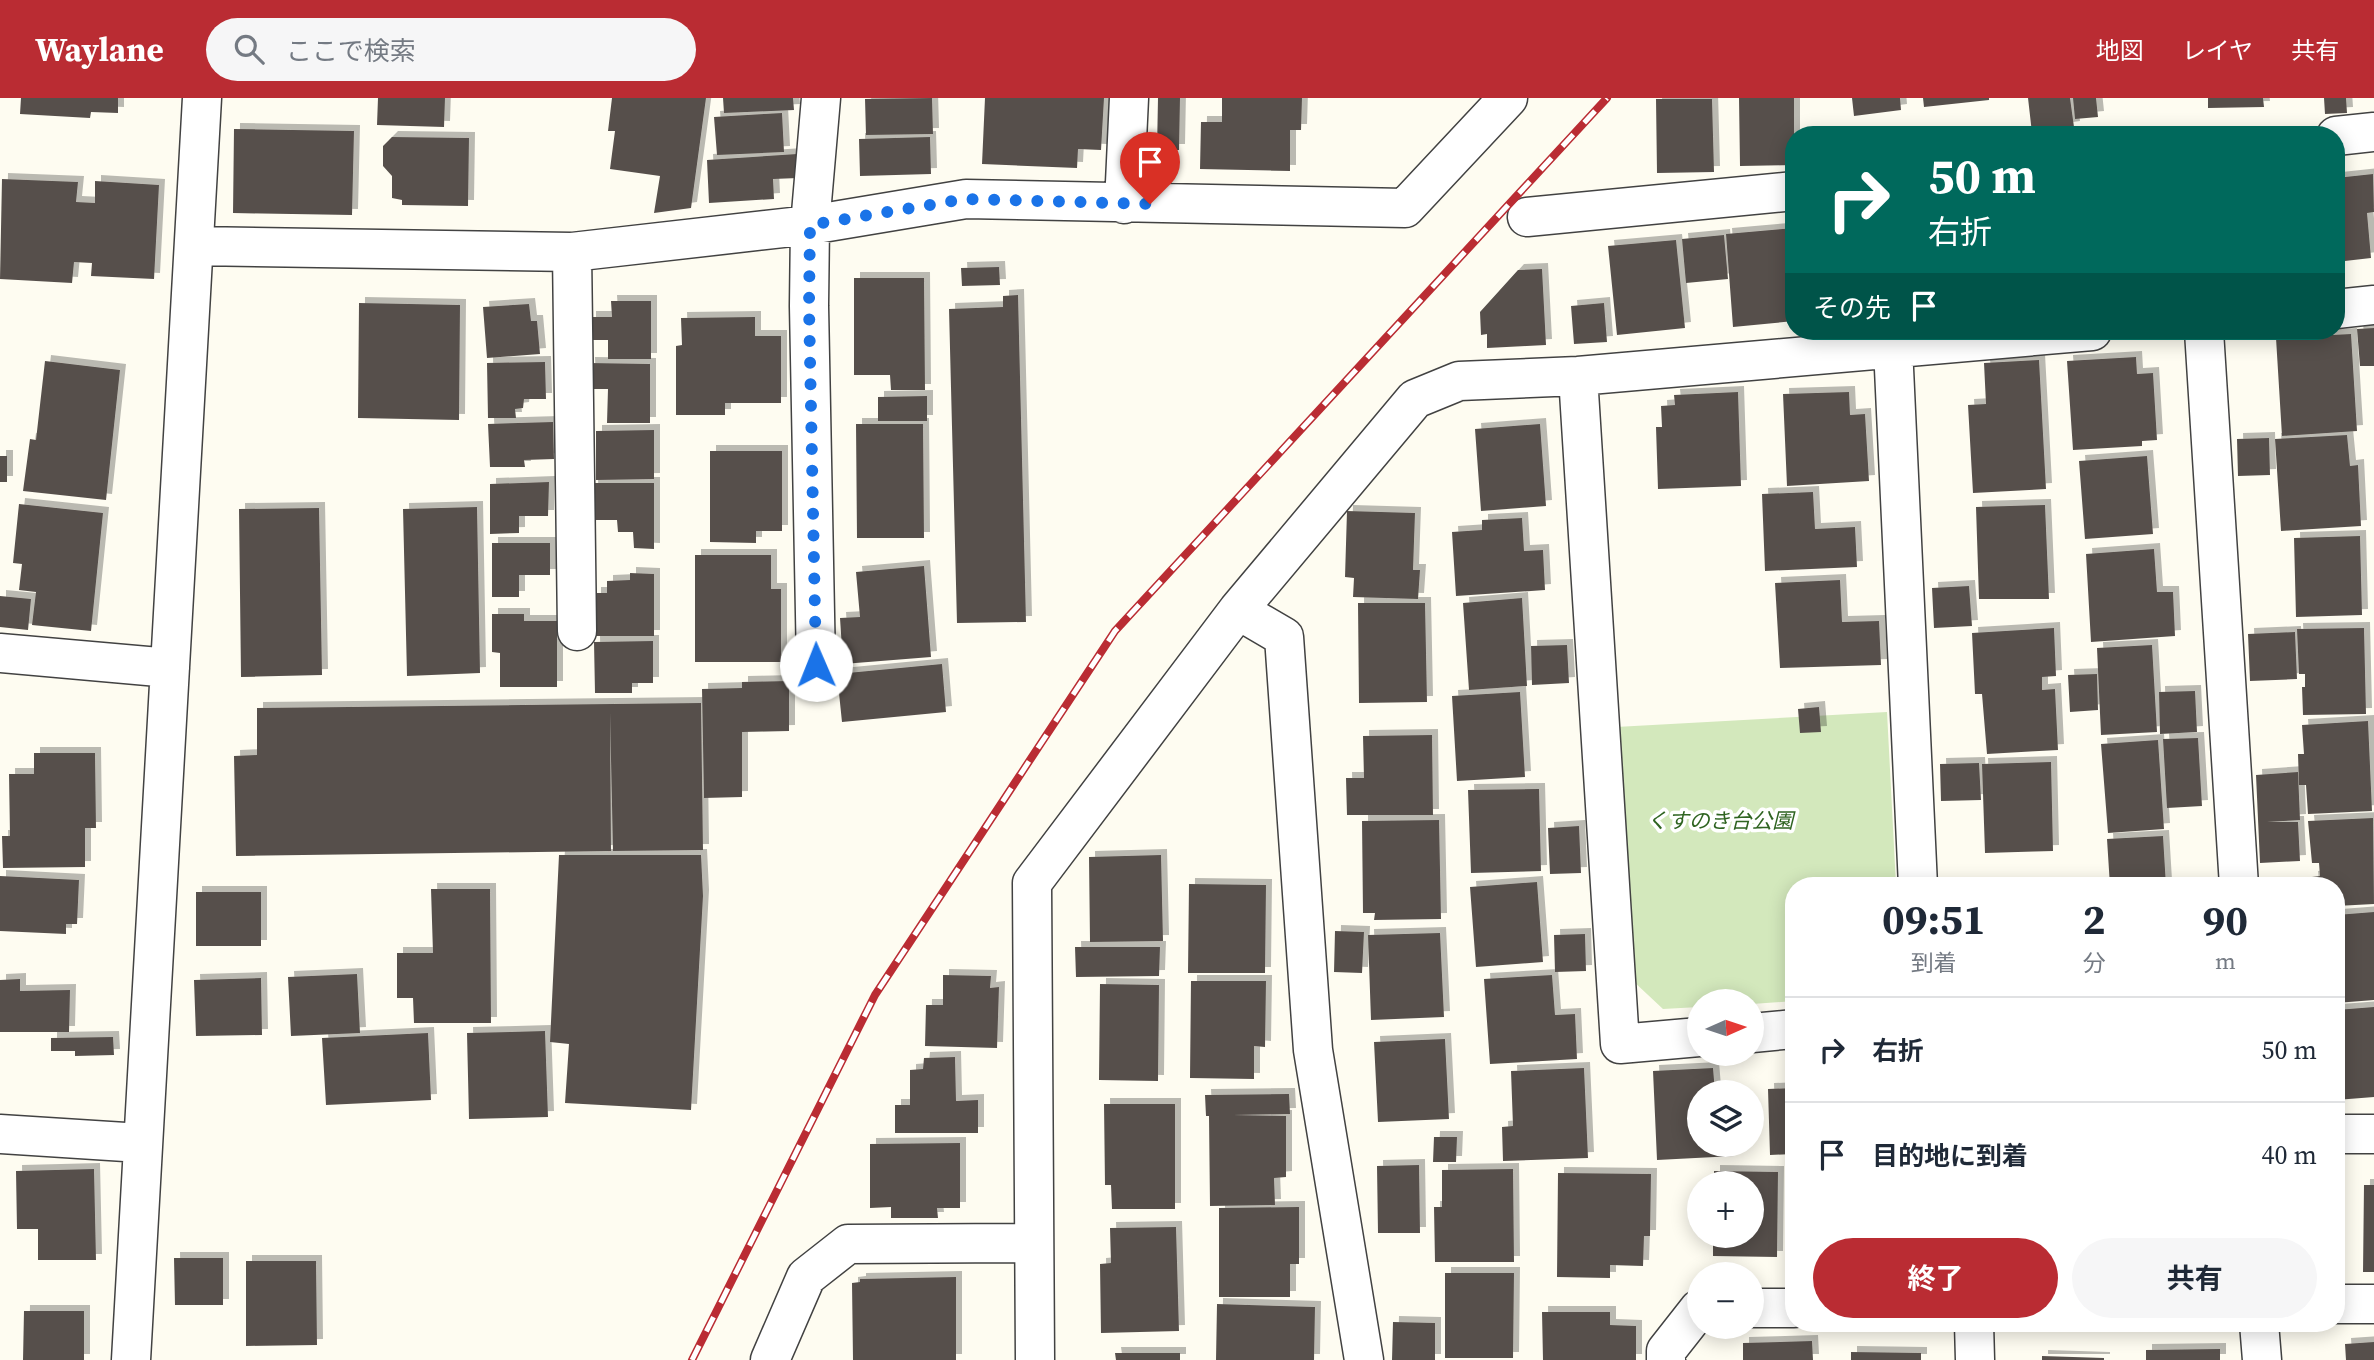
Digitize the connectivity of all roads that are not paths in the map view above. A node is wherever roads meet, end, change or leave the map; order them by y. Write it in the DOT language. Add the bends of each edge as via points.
graph roads {
  1 [pos="202,98"];
  2 [pos="821,98"];
  3 [pos="1129,98"];
  4 [pos="1508,98"];
  5 [pos="2374,132"];
  6 [pos="2345,135"];
  7 [pos="1785,192"];
  8 [pos="1125,204"];
  9 [pos="1527,217"];
  10 [pos="810,225"];
  11 [pos="195,246"];
  12 [pos="572,252"];
  13 [pos="2374,305"];
  14 [pos="2345,308"];
  15 [pos="1980,340"];
  16 [pos="2205,340"];
  17 [pos="1893,347"];
  18 [pos="1578,376"];
  19 [pos="1238,610"];
  20 [pos="577,631"];
  21 [pos="0,653"];
  22 [pos="816,665"];
  23 [pos="170,668"];
  24 [pos="1918,877"];
  25 [pos="2238,877"];
  26 [pos="1785,1030"];
  27 [pos="1764,1032"];
  28 [pos="1687,1038"];
  29 [pos="0,1134"];
  30 [pos="2345,1134"];
  31 [pos="2374,1134"];
  32 [pos="141,1143"];
  33 [pos="1034,1243"];
  34 [pos="2345,1304"];
  35 [pos="2374,1304"];
  36 [pos="1764,1308"];
  37 [pos="1785,1308"];
  38 [pos="1687,1324"];
  39 [pos="1974,1332"];
  40 [pos="2260,1332"];
  41 [pos="131,1360"];
  42 [pos="770,1360"];
  43 [pos="1035,1360"];
  44 [pos="1364,1360"];
  45 [pos="1666,1360"];
  46 [pos="1975,1360"];
  47 [pos="2262,1360"];
  1 -- 11 [label="street"];
  2 -- 10 [label="street"];
  3 -- 8 [label="street"];
  4 -- 8 [label="street" via="1405,208"];
  5 -- 6 [label="street"];
  7 -- 9 [label="street"];
  8 -- 10 [label="street" via="965,199"];
  10 -- 12 [label="street"];
  10 -- 22 [label="street"];
  11 -- 12 [label="street"];
  11 -- 23 [label="street"];
  12 -- 20 [label="street"];
  13 -- 14 [label="street"];
  15 -- 17 [label="street"];
  16 -- 25 [label="street"];
  17 -- 18 [label="street"];
  17 -- 24 [label="street"];
  18 -- 19 [label="street" via="1459,381 1415,399"];
  18 -- 28 [label="street" via="1620,1044"];
  19 -- 33 [label="street" via="1032,883"];
  19 -- 44 [label="street" via="1284,637 1313,1050"];
  21 -- 23 [label="street"];
  23 -- 32 [label="street"];
  26 -- 27 [label="street"];
  29 -- 32 [label="street"];
  30 -- 31 [label="street"];
  32 -- 41 [label="street"];
  33 -- 42 [label="street" via="848,1244 806,1277"];
  33 -- 43 [label="street"];
  34 -- 35 [label="street"];
  36 -- 37 [label="street"];
  38 -- 45 [label="street" via="1666,1351"];
  39 -- 46 [label="street"];
  40 -- 47 [label="street"];
}
